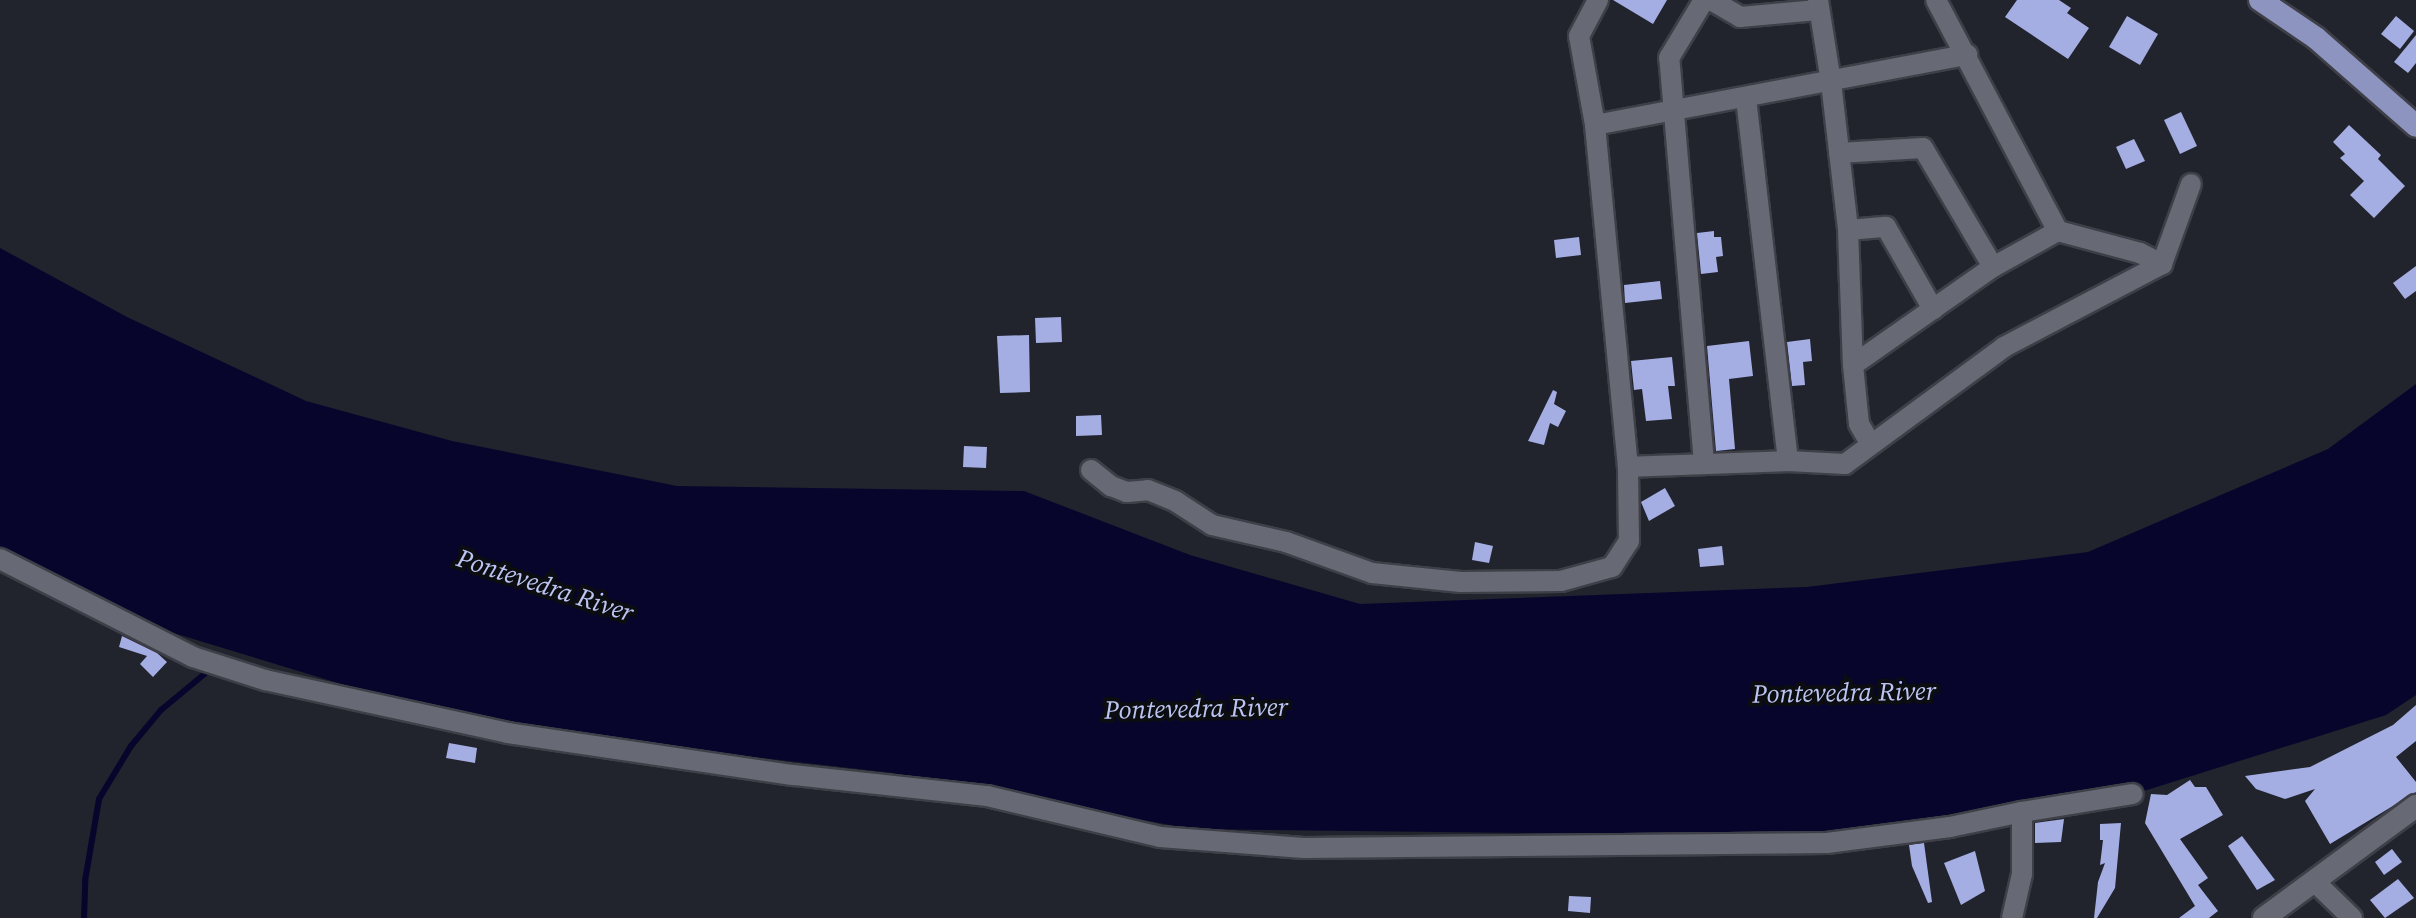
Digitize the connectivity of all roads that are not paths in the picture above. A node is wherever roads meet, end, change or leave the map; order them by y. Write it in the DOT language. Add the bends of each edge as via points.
graph roads {
  1 [pos="1704,0"];
  2 [pos="1711,0"];
  3 [pos="1936,0"];
  4 [pos="2260,0"];
  5 [pos="1592,3"];
  6 [pos="1818,5"];
  7 [pos="1967,55"];
  8 [pos="1831,82"];
  9 [pos="1746,98"];
  10 [pos="1675,111"];
  11 [pos="1595,125"];
  12 [pos="2416,126"];
  13 [pos="1839,153"];
  14 [pos="2191,184"];
  15 [pos="1848,230"];
  16 [pos="2058,231"];
  17 [pos="2162,264"];
  18 [pos="1993,267"];
  19 [pos="1933,309"];
  20 [pos="1853,365"];
  21 [pos="1870,443"];
  22 [pos="1788,461"];
  23 [pos="1704,463"];
  24 [pos="1628,467"];
  25 [pos="1091,470"];
  26 [pos="0,559"];
  27 [pos="2133,794"];
  28 [pos="2416,806"];
  29 [pos="2022,812"];
  30 [pos="2314,881"];
  31 [pos="2012,918"];
  32 [pos="2264,918"];
  33 [pos="2352,918"];
  1 -- 10 [label="street" via="1669,58"];
  2 -- 6 [label="street" via="1740,17"];
  3 -- 7 [label="street"];
  4 -- 12 [label="main road" via="2316,38"];
  5 -- 11 [label="street" via="1579,36"];
  6 -- 8 [label="street"];
  7 -- 8 [label="street"];
  7 -- 16 [label="street"];
  8 -- 9 [label="street"];
  8 -- 13 [label="street"];
  9 -- 10 [label="street"];
  9 -- 22 [label="street"];
  10 -- 11 [label="street"];
  10 -- 23 [label="street"];
  11 -- 24 [label="street"];
  13 -- 15 [label="street"];
  13 -- 18 [label="street" via="1923,148"];
  14 -- 17 [label="street"];
  15 -- 19 [label="street" via="1886,227"];
  15 -- 20 [label="street"];
  16 -- 17 [label="street"];
  16 -- 18 [label="street"];
  17 -- 21 [label="street" via="2004,347"];
  18 -- 19 [label="street"];
  19 -- 20 [label="street"];
  20 -- 21 [label="street" via="1859,424"];
  21 -- 22 [label="street" via="1845,464"];
  22 -- 23 [label="street"];
  23 -- 24 [label="street"];
  24 -- 25 [label="street" via="1629,541 1612,567 1561,581 1461,582 1372,573 1286,542 1212,525 1175,501 1148,490 1127,492"];
  26 -- 29 [label="street" via="193,657 265,680 508,733 793,775 987,796 1160,837 1304,848 1827,843"];
  27 -- 29 [label="street"];
  28 -- 30 [label="main road"];
  29 -- 31 [label="street" via="2022,874"];
  30 -- 32 [label="main road"];
  30 -- 33 [label="street"];
}
